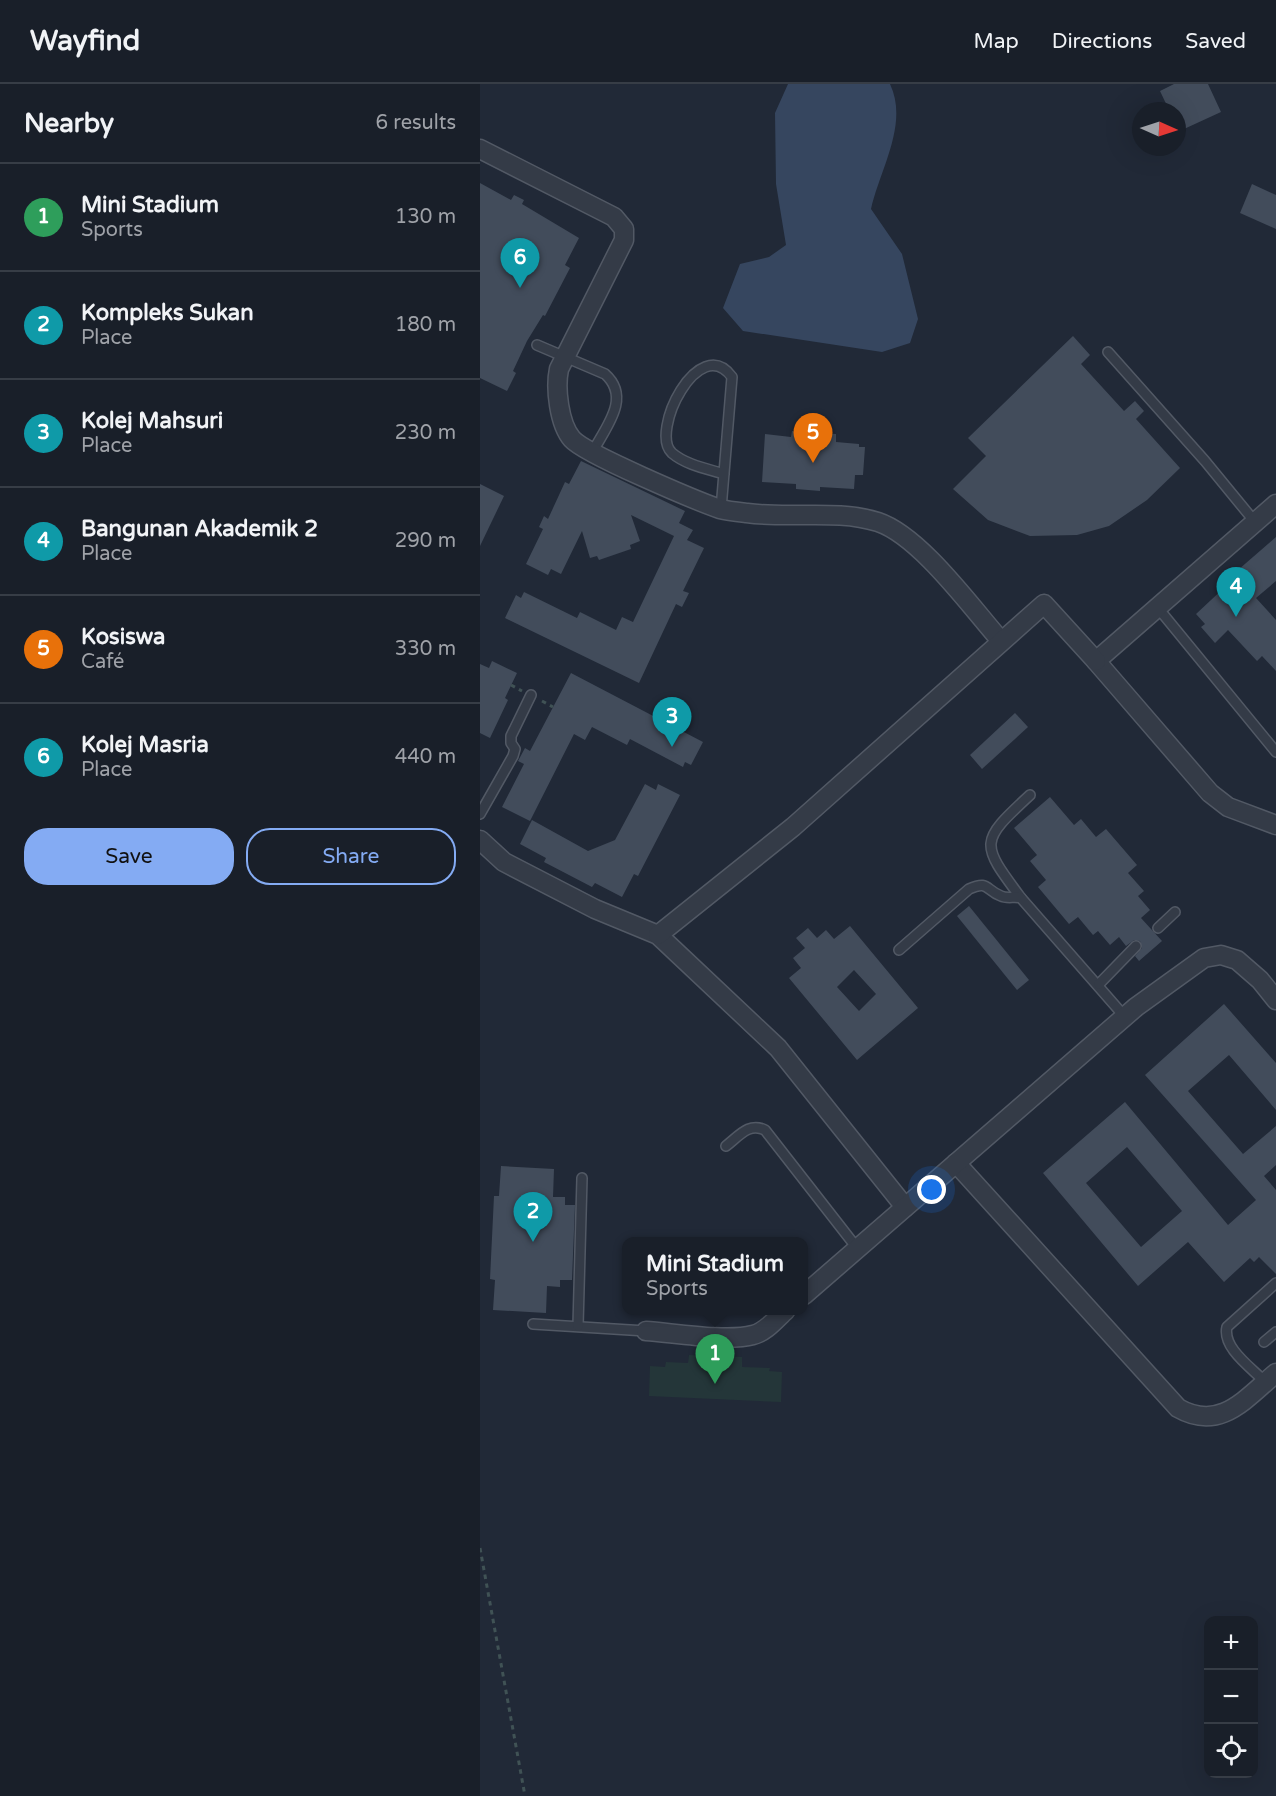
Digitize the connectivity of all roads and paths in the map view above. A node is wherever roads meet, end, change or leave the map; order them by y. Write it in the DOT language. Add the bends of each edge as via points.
graph roads {
  1 [pos="480,149"];
  2 [pos="537,345"];
  3 [pos="1108,352"];
  4 [pos="564,357"];
  5 [pos="592,453"];
  6 [pos="724,474"];
  7 [pos="1276,504"];
  8 [pos="721,509"];
  9 [pos="1255,522"];
  10 [pos="1158,608"];
  11 [pos="1001,641"];
  12 [pos="1096,661"];
  13 [pos="531,695"];
  14 [pos="1276,752"];
  15 [pos="1030,795"];
  16 [pos="480,814"];
  17 [pos="1276,825"];
  18 [pos="480,840"];
  19 [pos="1021,898"];
  20 [pos="1175,912"];
  21 [pos="1158,928"];
  22 [pos="658,935"];
  23 [pos="1136,946"];
  24 [pos="898,950"];
  25 [pos="1099,984"];
  26 [pos="1276,1000"];
  27 [pos="1125,1017"];
  28 [pos="726,1146"];
  29 [pos="956,1163"];
  30 [pos="582,1178"];
  31 [pos="905,1207"];
  32 [pos="857,1248"];
  33 [pos="1276,1283"];
  34 [pos="808,1291"];
  35 [pos="781,1315"];
  36 [pos="533,1324"];
  37 [pos="578,1326"];
  38 [pos="646,1331"];
  39 [pos="1276,1332"];
  40 [pos="1264,1342"];
  41 [pos="1271,1377"];
  42 [pos="480,1548"];
  43 [pos="525,1796"];
  1 -- 4 [label="street" via="614,217 624,229 624,240"];
  2 -- 4 [label="lane"];
  3 -- 9 [label="lane"];
  4 -- 5 [label="street" via="557,379 566,428 573,440"];
  4 -- 5 [label="lane" via="605,374 614,381 618,393 617,406"];
  5 -- 8 [label="street"];
  6 -- 6 [label="lane" via="732,377 725,368 714,365 689,377 668,421 665,440 672,453"];
  6 -- 8 [label="lane"];
  7 -- 9 [label="street"];
  8 -- 11 [label="street" via="879,522 909,538"];
  9 -- 10 [label="street"];
  10 -- 12 [label="street"];
  10 -- 14 [label="lane"];
  11 -- 12 [label="street" via="1044,604"];
  11 -- 22 [label="street" via="793,827"];
  12 -- 17 [label="street" via="1210,793 1227,807"];
  13 -- 16 [label="lane" via="511,736 513,756"];
  15 -- 19 [label="lane" via="1000,822 990,839 992,857"];
  18 -- 22 [label="street" via="504,862 595,909"];
  19 -- 24 [label="lane" via="1000,896 982,884 969,889"];
  19 -- 25 [label="lane"];
  20 -- 21 [label="lane"];
  22 -- 31 [label="street" via="778,1048"];
  23 -- 25 [label="lane"];
  25 -- 27 [label="lane"];
  26 -- 27 [label="street" via="1236,960 1221,955 1204,957"];
  27 -- 29 [label="street"];
  28 -- 32 [label="lane" via="751,1127 765,1130"];
  29 -- 31 [label="street"];
  29 -- 41 [label="street" via="1178,1408 1193,1417 1214,1418"];
  30 -- 37 [label="lane"];
  31 -- 32 [label="street"];
  32 -- 34 [label="street"];
  33 -- 41 [label="lane" via="1227,1327 1225,1335 1228,1344"];
  35 -- 38 [label="street" via="753,1335"];
  36 -- 37 [label="lane"];
  37 -- 38 [label="lane"];
  39 -- 40 [label="lane"];
  42 -- 43 [label="path"];
}
